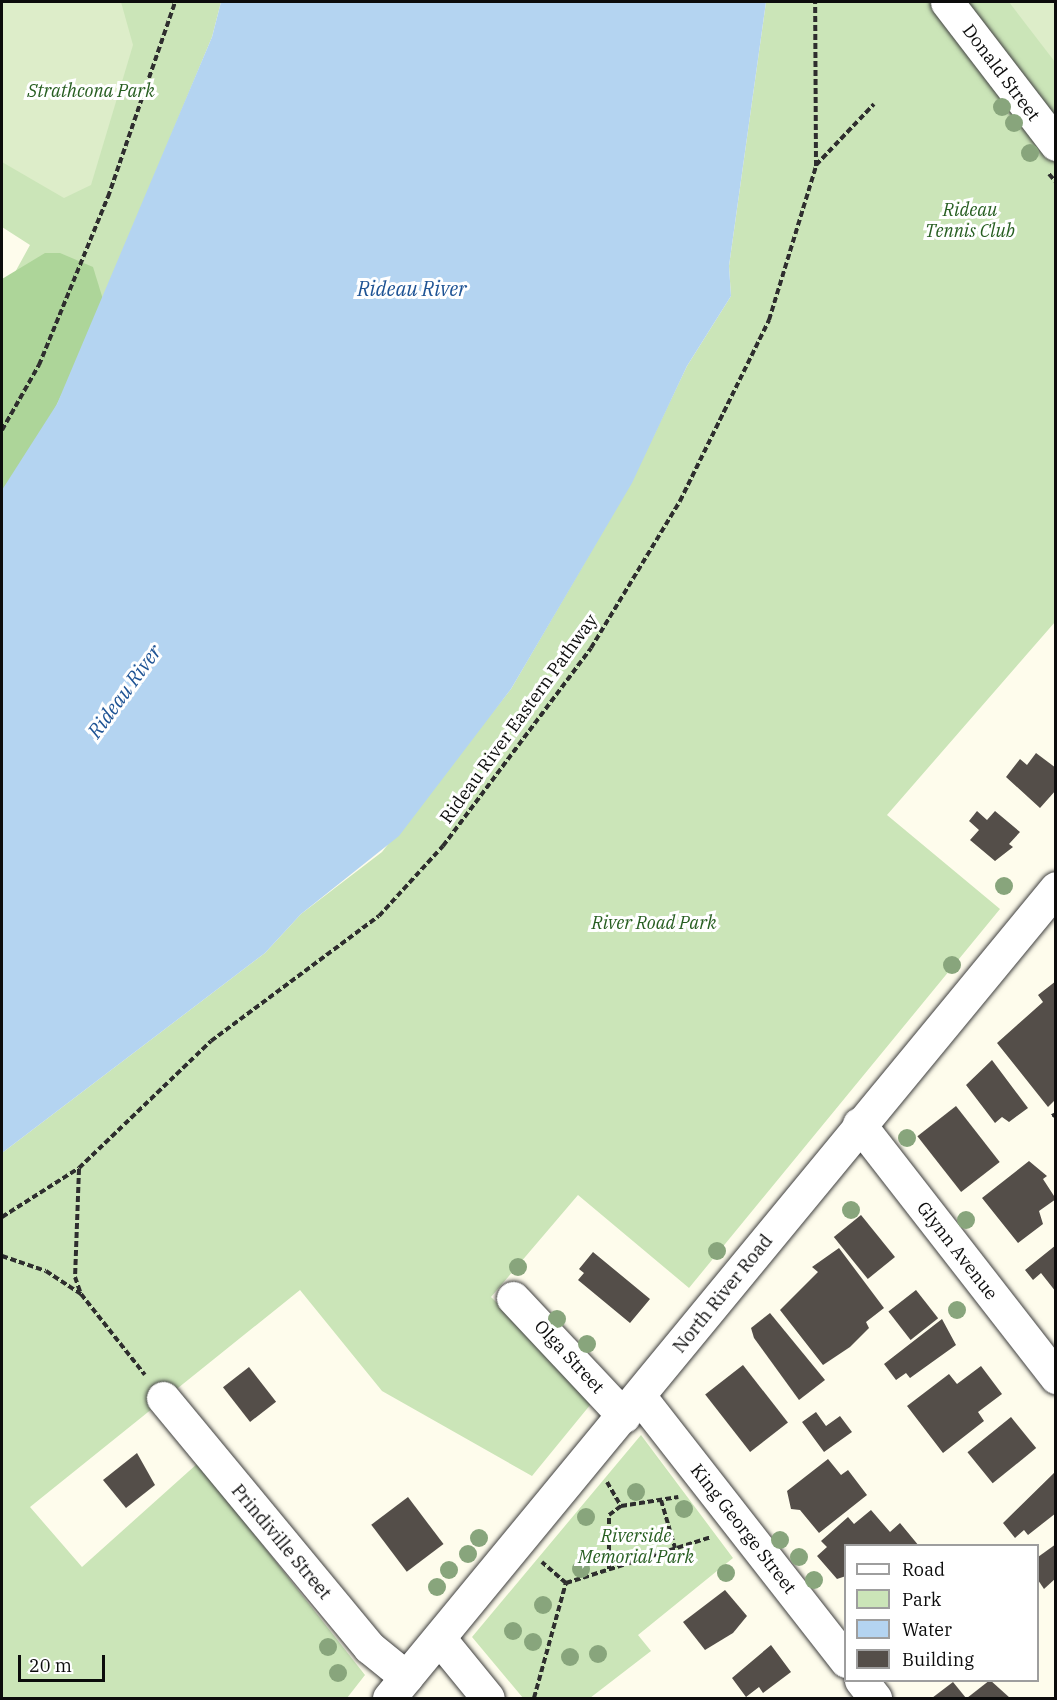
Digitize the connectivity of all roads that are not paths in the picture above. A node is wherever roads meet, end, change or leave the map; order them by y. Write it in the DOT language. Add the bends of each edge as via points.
graph roads {
  1 [pos="947,2"];
  2 [pos="1056,144"];
  3 [pos="1056,888"];
  4 [pos="859,1124"];
  5 [pos="513,1298"];
  6 [pos="1056,1377"];
  7 [pos="164,1398"];
  8 [pos="632,1407"];
  9 [pos="439,1638"];
  10 [pos="844,1658"];
  11 [pos="863,1682"];
  12 [pos="398,1688"];
  13 [pos="488,1698"];
  14 [pos="875,1698"];
  1 -- 2 [label="street, Donald Street"];
  3 -- 4 [label="street, North River Road"];
  4 -- 6 [label="street, Glynn Avenue"];
  4 -- 8 [label="street, North River Road"];
  5 -- 8 [label="street, Olga Street"];
  7 -- 12 [label="street, Prindiville Street" via="369,1647"];
  8 -- 9 [label="street, North River Road"];
  8 -- 10 [label="street, King George Street" via="742,1528"];
  9 -- 12 [label="street, North River Road"];
  9 -- 13 [label="street"];
  11 -- 14 [label="street"];
}
